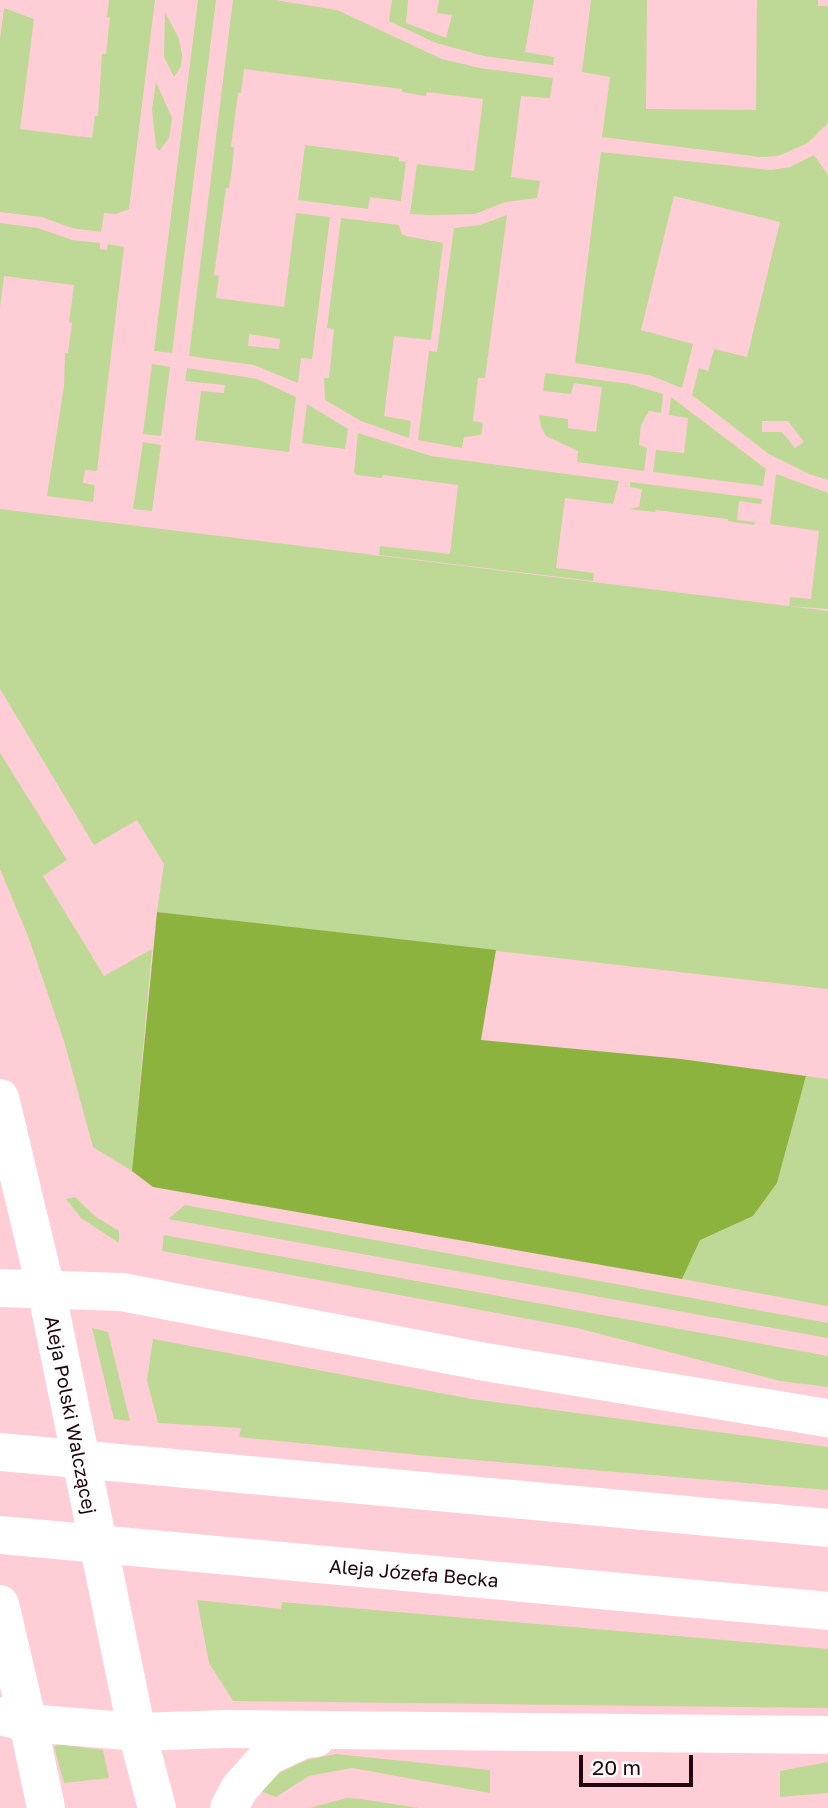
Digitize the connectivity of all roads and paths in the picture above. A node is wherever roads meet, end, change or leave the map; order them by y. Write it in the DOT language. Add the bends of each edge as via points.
graph roads {
  1 [pos="0,1098"];
  2 [pos="0,1288"];
  3 [pos="46,1289"];
  4 [pos="828,1418"];
  5 [pos="0,1452"];
  6 [pos="828,1528"];
  7 [pos="0,1535"];
  8 [pos="0,1604"];
  9 [pos="828,1611"];
  10 [pos="14,1719"];
  11 [pos="373,1730"];
  12 [pos="137,1732"];
  13 [pos="828,1735"];
  14 [pos="156,1806"];
  15 [pos="46,1808"];
  16 [pos="229,1808"];
  1 -- 3 [label="main road, Aleja Polski Walczącej"];
  2 -- 3 [label="main road"];
  3 -- 4 [label="main road" via="122,1292 479,1362"];
  3 -- 12 [label="main road, Aleja Polski Walczącej"];
  5 -- 6 [label="main road"];
  7 -- 9 [label="main road, Aleja Józefa Becka"];
  8 -- 10 [label="main road"];
  10 -- 12 [label="main road"];
  10 -- 15 [label="main road"];
  11 -- 12 [label="main road"];
  11 -- 13 [label="main road"];
  11 -- 16 [label="main road" via="304,1739 268,1756"];
  12 -- 14 [label="main road, Aleja Polski Walczącej"];
}
